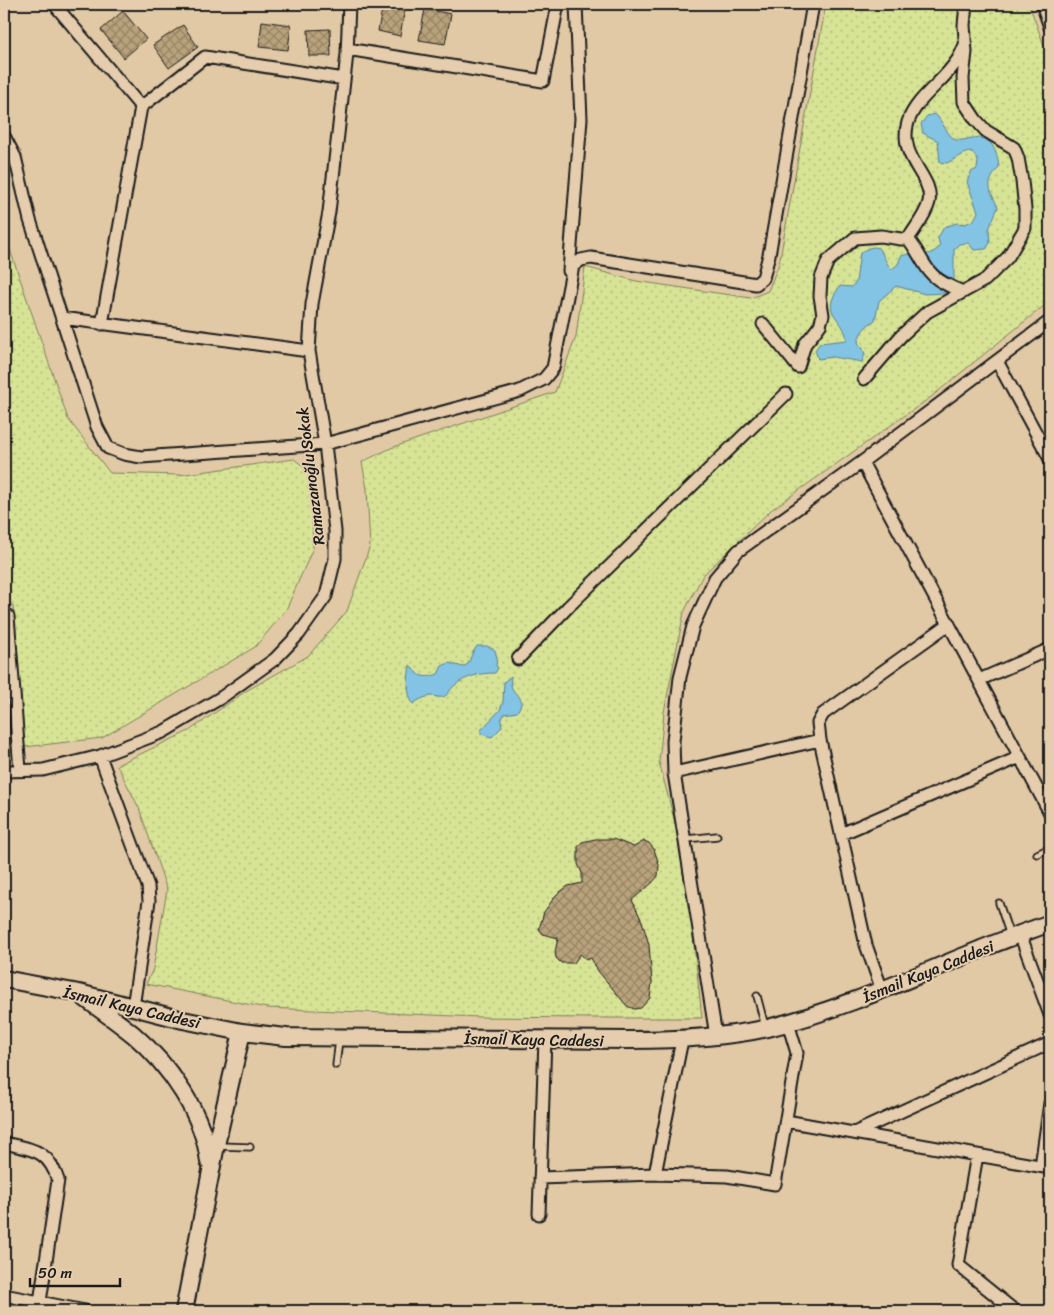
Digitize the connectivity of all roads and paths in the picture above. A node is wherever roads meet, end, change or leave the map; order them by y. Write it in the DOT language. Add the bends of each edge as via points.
graph roads {
  1 [pos="56,4"];
  2 [pos="349,4"];
  3 [pos="558,4"];
  4 [pos="576,4"];
  5 [pos="813,4"];
  6 [pos="966,4"];
  7 [pos="1042,4"];
  8 [pos="1050,27"];
  9 [pos="965,45"];
  10 [pos="347,49"];
  11 [pos="344,78"];
  12 [pos="141,107"];
  13 [pos="4,136"];
  14 [pos="908,239"];
  15 [pos="568,287"];
  16 [pos="958,290"];
  17 [pos="62,318"];
  18 [pos="1050,321"];
  19 [pos="102,324"];
  20 [pos="763,324"];
  21 [pos="309,351"];
  22 [pos="997,361"];
  23 [pos="864,379"];
  24 [pos="786,394"];
  25 [pos="325,444"];
  26 [pos="1050,459"];
  27 [pos="862,462"];
  28 [pos="4,612"];
  29 [pos="949,624"];
  30 [pos="1050,649"];
  31 [pos="518,659"];
  32 [pos="979,680"];
  33 [pos="820,740"];
  34 [pos="100,756"];
  35 [pos="1020,757"];
  36 [pos="20,770"];
  37 [pos="4,771"];
  38 [pos="674,773"];
  39 [pos="1050,813"];
  40 [pos="841,834"];
  41 [pos="717,836"];
  42 [pos="686,839"];
  43 [pos="1050,848"];
  44 [pos="1037,854"];
  45 [pos="998,903"];
  46 [pos="1050,924"];
  47 [pos="1016,936"];
  48 [pos="4,979"];
  49 [pos="882,990"];
  50 [pos="79,993"];
  51 [pos="757,996"];
  52 [pos="133,1006"];
  53 [pos="1050,1015"];
  54 [pos="788,1023"];
  55 [pos="766,1028"];
  56 [pos="242,1032"];
  57 [pos="716,1036"];
  58 [pos="339,1037"];
  59 [pos="545,1039"];
  60 [pos="682,1040"];
  61 [pos="1050,1043"];
  62 [pos="336,1065"];
  63 [pos="1050,1103"];
  64 [pos="786,1121"];
  65 [pos="854,1133"];
  66 [pos="4,1143"];
  67 [pos="216,1145"];
  68 [pos="250,1147"];
  69 [pos="977,1155"];
  70 [pos="1046,1167"];
  71 [pos="655,1174"];
  72 [pos="211,1175"];
  73 [pos="540,1178"];
  74 [pos="539,1214"];
  75 [pos="4,1295"];
  76 [pos="40,1302"];
  77 [pos="85,1311"];
  78 [pos="184,1311"];
  79 [pos="1015,1311"];
  1 -- 12 [label="street"];
  2 -- 10 [label="street, Ramazanoğlu Sokak"];
  3 -- 10 [label="street" via="544,81"];
  4 -- 15 [label="street" via="581,119"];
  5 -- 15 [label="street" via="763,278 756,284 745,284 591,258 573,266"];
  6 -- 9 [label="street"];
  7 -- 8 [label="street"];
  9 -- 14 [label="street" via="956,62 916,107 908,123 906,145 928,187 929,201"];
  9 -- 16 [label="street" via="964,102 986,131 1014,148 1022,181 1025,228 1008,256 984,280"];
  10 -- 11 [label="street, Ramazanoğlu Sokak"];
  11 -- 12 [label="street" via="205,58"];
  11 -- 21 [label="street, Ramazanoğlu Sokak" via="329,212 312,304"];
  12 -- 19 [label="street"];
  13 -- 17 [label="street" via="15,158 30,220"];
  14 -- 16 [label="street" via="930,273"];
  14 -- 20 [label="street" via="855,238 828,261 821,278 823,315 805,344 798,367"];
  15 -- 25 [label="street" via="552,368 544,379 520,391"];
  16 -- 23 [label="street" via="901,336"];
  17 -- 19 [label="street"];
  17 -- 25 [label="street" via="97,427 108,448 141,457"];
  18 -- 22 [label="street"];
  19 -- 21 [label="street"];
  21 -- 25 [label="street, Ramazanoğlu Sokak"];
  22 -- 26 [label="street"];
  22 -- 27 [label="street"];
  24 -- 31 [label="street"];
  25 -- 34 [label="street, Ramazanoğlu Sokak" via="335,560 326,596 299,634 275,659 222,697 163,732"];
  27 -- 29 [label="street"];
  27 -- 38 [label="street" via="738,551 715,578 693,626 680,678 673,741"];
  28 -- 36 [label="street" via="8,616"];
  29 -- 32 [label="street"];
  29 -- 33 [label="street" via="823,714 818,723"];
  30 -- 32 [label="street"];
  32 -- 35 [label="street"];
  33 -- 38 [label="street"];
  33 -- 40 [label="street"];
  34 -- 36 [label="street, Ramazanoğlu Sokak" via="43,770"];
  34 -- 52 [label="street" via="148,886 149,901"];
  35 -- 39 [label="street"];
  35 -- 40 [label="street"];
  36 -- 37 [label="street, Ramazanoğlu Sokak"];
  38 -- 42 [label="street"];
  40 -- 49 [label="street" via="866,945"];
  41 -- 42 [label="lane"];
  42 -- 57 [label="street"];
  43 -- 44 [label="lane"];
  45 -- 47 [label="lane"];
  46 -- 47 [label="street, İsmail Kaya Caddesi"];
  47 -- 49 [label="street, İsmail Kaya Caddesi"];
  47 -- 53 [label="street"];
  48 -- 50 [label="street, İsmail Kaya Caddesi"];
  49 -- 54 [label="street, İsmail Kaya Caddesi"];
  50 -- 52 [label="street, İsmail Kaya Caddesi"];
  50 -- 72 [label="street" via="135,1036 171,1074 196,1114 208,1145"];
  51 -- 55 [label="lane"];
  52 -- 56 [label="street, İsmail Kaya Caddesi"];
  54 -- 55 [label="street, İsmail Kaya Caddesi"];
  54 -- 64 [label="street" via="797,1053"];
  55 -- 57 [label="street, İsmail Kaya Caddesi"];
  56 -- 58 [label="street, İsmail Kaya Caddesi" via="286,1037"];
  56 -- 67 [label="street"];
  57 -- 60 [label="street, İsmail Kaya Caddesi"];
  58 -- 59 [label="street, İsmail Kaya Caddesi"];
  58 -- 62 [label="lane"];
  59 -- 60 [label="street, İsmail Kaya Caddesi"];
  59 -- 73 [label="street"];
  60 -- 71 [label="street"];
  61 -- 65 [label="street"];
  63 -- 70 [label="street"];
  64 -- 65 [label="street"];
  64 -- 71 [label="street" via="775,1184 727,1176"];
  65 -- 69 [label="street"];
  66 -- 76 [label="street" via="47,1158 58,1180"];
  67 -- 68 [label="lane"];
  67 -- 72 [label="street"];
  69 -- 70 [label="street"];
  69 -- 79 [label="street" via="958,1265"];
  71 -- 73 [label="street"];
  72 -- 78 [label="street"];
  73 -- 74 [label="street"];
  75 -- 76 [label="street"];
  76 -- 77 [label="street"];
}
